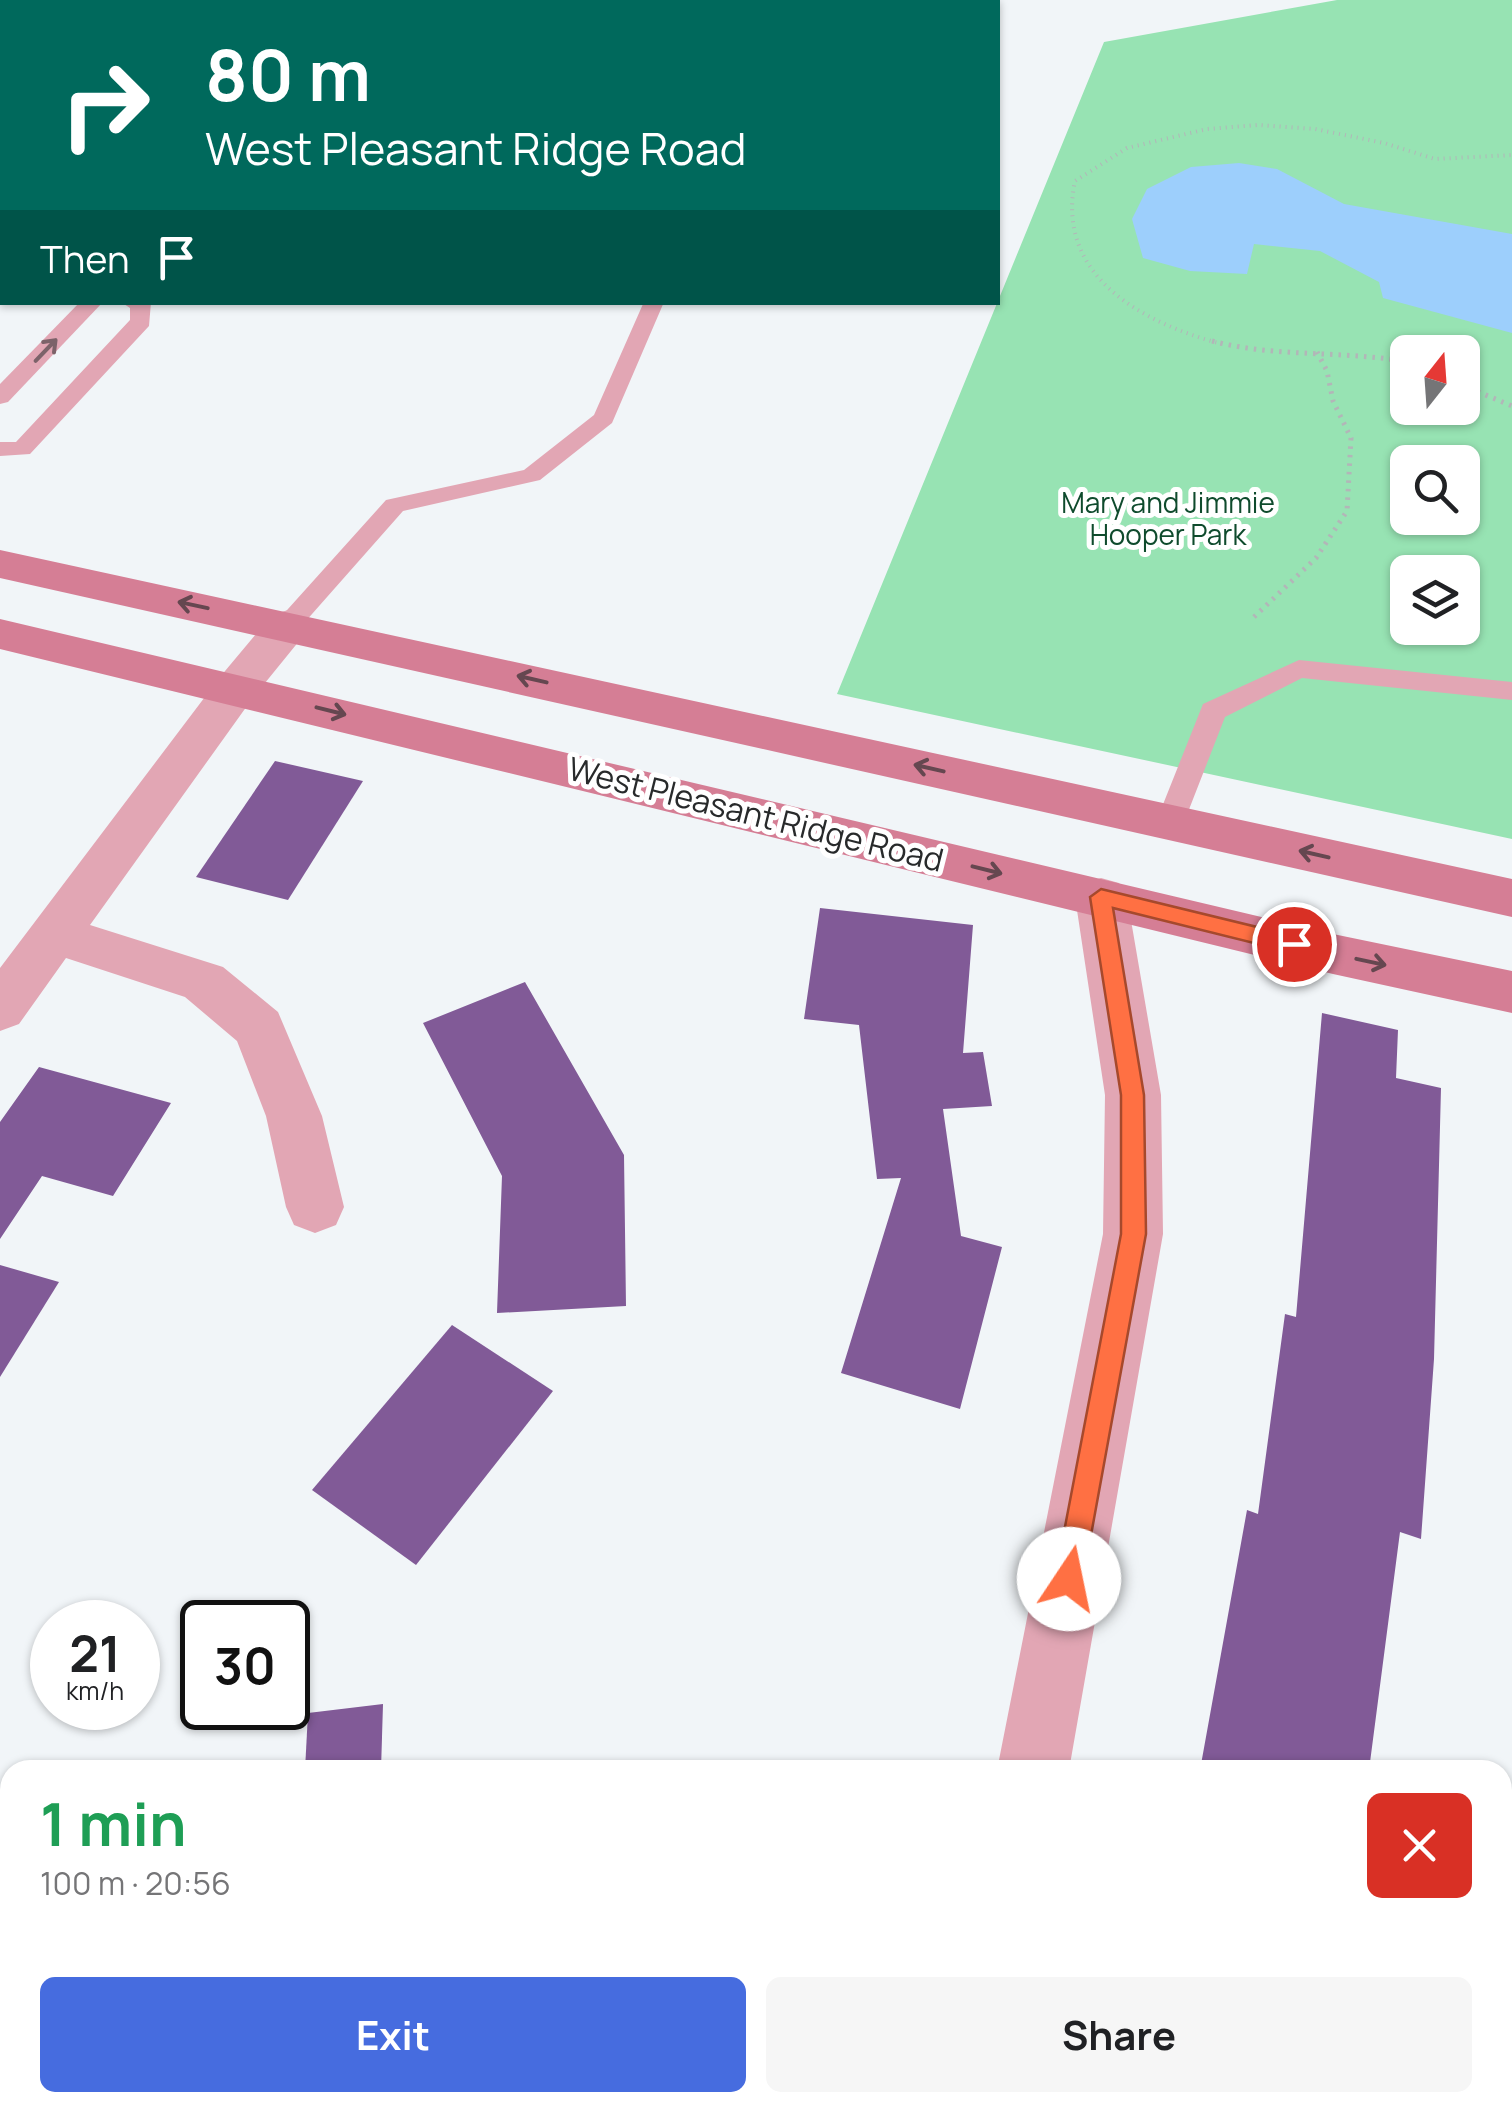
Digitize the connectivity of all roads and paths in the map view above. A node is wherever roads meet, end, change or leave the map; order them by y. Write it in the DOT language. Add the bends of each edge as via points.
graph roads {
  1 [pos="1512,155"];
  2 [pos="89,305"];
  3 [pos="141,305"];
  4 [pos="651,305"];
  5 [pos="1317,352"];
  6 [pos="1390,360"];
  7 [pos="1480,393"];
  8 [pos="0,397"];
  9 [pos="1512,406"];
  10 [pos="0,449"];
  11 [pos="0,564"];
  12 [pos="1254,617"];
  13 [pos="288,625"];
  14 [pos="0,634"];
  15 [pos="236,688"];
  16 [pos="1512,690"];
  17 [pos="1171,822"];
  18 [pos="1101,897"];
  19 [pos="1512,898"];
  20 [pos="56,935"];
  21 [pos="1512,992"];
  22 [pos="0,1009"];
  23 [pos="315,1208"];
  24 [pos="1035,1760"];
  1 -- 5 [label="path" via="1435,160 1384,142 1258,125 1127,148 1075,181 1072,236 1106,287 1172,328 1270,354"];
  8 -- 2 [label="lane, one-way"];
  3 -- 10 [label="lane" via="141,322 22,450"];
  4 -- 13 [label="lane" via="604,418 532,475 395,505"];
  5 -- 6 [label="path"];
  5 -- 12 [label="path" via="1351,438 1347,511 1316,558"];
  7 -- 9 [label="path"];
  13 -- 11 [label="street, one-way"];
  13 -- 15 [label="street"];
  17 -- 13 [label="street, one-way"];
  14 -- 15 [label="street, West Pleasant Ridge Road"];
  15 -- 18 [label="street, West Pleasant Ridge Road, one-way"];
  15 -- 20 [label="street"];
  16 -- 17 [label="lane" via="1299,669 1213,712"];
  19 -- 17 [label="street, one-way"];
  18 -- 21 [label="street, West Pleasant Ridge Road, one-way"];
  18 -- 24 [label="street" via="1132,1095 1133,1234"];
  20 -- 22 [label="street"];
  20 -- 23 [label="street" via="204,982 260,1028 294,1116"];
}
